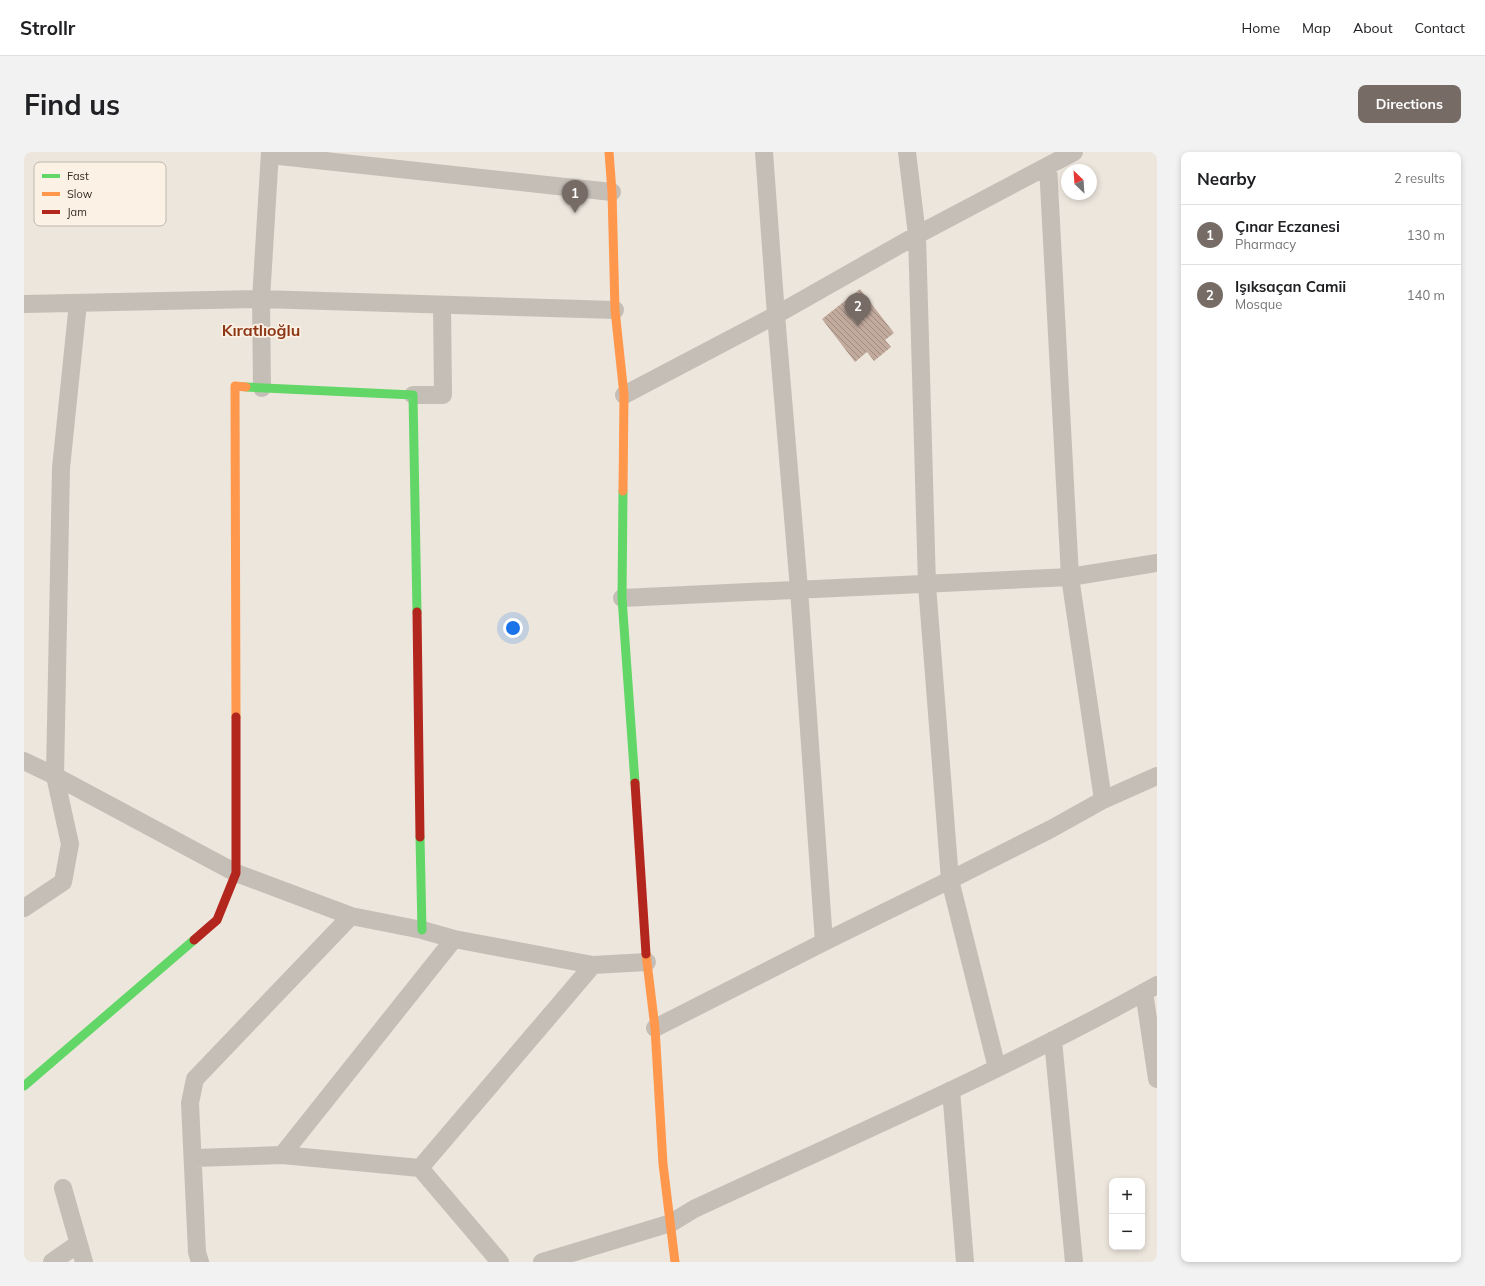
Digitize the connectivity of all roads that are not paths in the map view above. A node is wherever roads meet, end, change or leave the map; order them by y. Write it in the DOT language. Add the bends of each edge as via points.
graph roads {
  1 [pos="608,152"];
  2 [pos="764,152"];
  3 [pos="907,152"];
  4 [pos="1074,152"];
  5 [pos="270,154"];
  6 [pos="1048,166"];
  7 [pos="612,192"];
  8 [pos="917,235"];
  9 [pos="261,299"];
  10 [pos="78,303"];
  11 [pos="24,304"];
  12 [pos="442,305"];
  13 [pos="615,310"];
  14 [pos="776,315"];
  15 [pos="262,388"];
  16 [pos="413,395"];
  17 [pos="624,395"];
  18 [pos="1157,563"];
  19 [pos="1070,577"];
  20 [pos="927,585"];
  21 [pos="799,589"];
  22 [pos="622,598"];
  23 [pos="24,761"];
  24 [pos="54,776"];
  25 [pos="1157,776"];
  26 [pos="1103,800"];
  27 [pos="236,873"];
  28 [pos="950,880"];
  29 [pos="24,908"];
  30 [pos="352,916"];
  31 [pos="422,930"];
  32 [pos="454,939"];
  33 [pos="824,942"];
  34 [pos="647,962"];
  35 [pos="594,965"];
  36 [pos="1150,989"];
  37 [pos="655,1028"];
  38 [pos="1053,1040"];
  39 [pos="997,1068"];
  40 [pos="1157,1079"];
  41 [pos="24,1086"];
  42 [pos="951,1090"];
  43 [pos="282,1155"];
  44 [pos="194,1158"];
  45 [pos="420,1168"];
  46 [pos="63,1188"];
  47 [pos="670,1223"];
  48 [pos="78,1244"];
  49 [pos="52,1262"];
  50 [pos="84,1262"];
  51 [pos="200,1262"];
  52 [pos="500,1262"];
  53 [pos="542,1262"];
  54 [pos="675,1262"];
  55 [pos="965,1262"];
  56 [pos="1074,1262"];
  1 -- 7 [label="street"];
  2 -- 14 [label="street"];
  3 -- 8 [label="street"];
  4 -- 6 [label="street"];
  5 -- 7 [label="street"];
  5 -- 9 [label="street"];
  6 -- 8 [label="street"];
  6 -- 19 [label="street"];
  7 -- 13 [label="street"];
  8 -- 14 [label="street"];
  8 -- 20 [label="street"];
  9 -- 10 [label="street"];
  9 -- 12 [label="street"];
  9 -- 15 [label="street"];
  10 -- 11 [label="street"];
  10 -- 24 [label="street" via="61,468"];
  12 -- 13 [label="street"];
  12 -- 16 [label="street" via="444,395"];
  13 -- 17 [label="street"];
  14 -- 17 [label="street"];
  14 -- 21 [label="street"];
  15 -- 16 [label="street"];
  15 -- 27 [label="street" via="235,386"];
  16 -- 31 [label="street"];
  17 -- 22 [label="street"];
  18 -- 19 [label="street"];
  19 -- 20 [label="street"];
  19 -- 26 [label="street"];
  20 -- 21 [label="street"];
  20 -- 28 [label="street"];
  21 -- 22 [label="street"];
  21 -- 33 [label="street"];
  22 -- 34 [label="street"];
  23 -- 24 [label="street"];
  24 -- 27 [label="street"];
  24 -- 29 [label="street" via="70,844 63,882"];
  25 -- 26 [label="street"];
  26 -- 28 [label="street"];
  27 -- 30 [label="street"];
  27 -- 41 [label="street" via="217,920"];
  28 -- 33 [label="street"];
  28 -- 39 [label="street"];
  30 -- 31 [label="street"];
  30 -- 44 [label="street" via="195,1079 190,1103"];
  31 -- 32 [label="street"];
  32 -- 35 [label="street"];
  32 -- 43 [label="street"];
  33 -- 37 [label="street"];
  34 -- 35 [label="street"];
  34 -- 37 [label="street"];
  35 -- 45 [label="street"];
  36 -- 38 [label="street"];
  36 -- 40 [label="street"];
  37 -- 47 [label="street" via="663,1164"];
  38 -- 39 [label="street"];
  38 -- 56 [label="street"];
  39 -- 42 [label="street"];
  42 -- 47 [label="street" via="694,1209"];
  42 -- 55 [label="street"];
  43 -- 44 [label="street"];
  43 -- 45 [label="street"];
  44 -- 51 [label="street" via="197,1252"];
  45 -- 52 [label="street"];
  46 -- 48 [label="street"];
  47 -- 53 [label="street"];
  47 -- 54 [label="street"];
  48 -- 49 [label="street"];
  48 -- 50 [label="street"];
}
